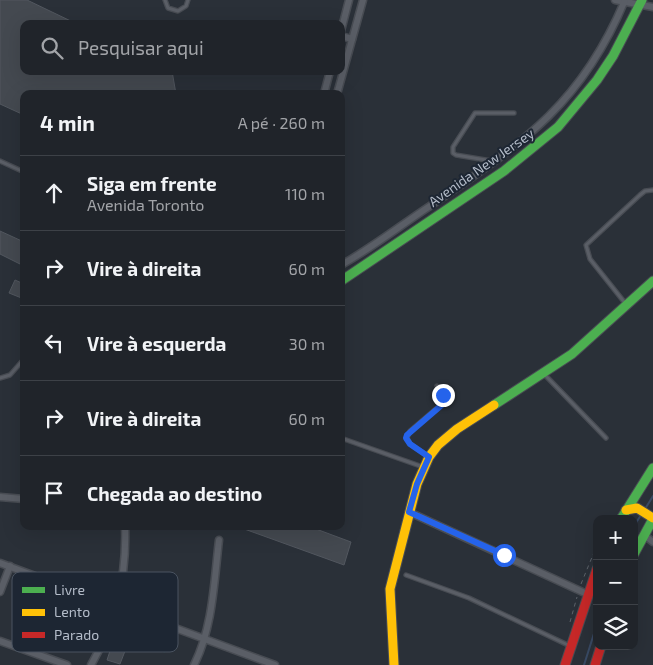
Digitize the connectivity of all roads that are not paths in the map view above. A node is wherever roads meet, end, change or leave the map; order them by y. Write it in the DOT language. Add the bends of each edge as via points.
graph roads {
  1 [pos="160,0"];
  2 [pos="188,0"];
  3 [pos="615,0"];
  4 [pos="165,1"];
  5 [pos="349,1"];
  6 [pos="624,1"];
  7 [pos="362,3"];
  8 [pos="641,3"];
  9 [pos="653,7"];
  10 [pos="344,20"];
  11 [pos="345,37"];
  12 [pos="352,39"];
  13 [pos="345,66"];
  14 [pos="587,73"];
  15 [pos="329,75"];
  16 [pos="343,75"];
  17 [pos="597,80"];
  18 [pos="327,82"];
  19 [pos="340,86"];
  20 [pos="325,90"];
  21 [pos="338,90"];
  22 [pos="514,113"];
  23 [pos="544,123"];
  24 [pos="550,134"];
  25 [pos="0,161"];
  26 [pos="495,162"];
  27 [pos="20,170"];
  28 [pos="504,171"];
  29 [pos="653,190"];
  30 [pos="357,254"];
  31 [pos="345,262"];
  32 [pos="365,266"];
  33 [pos="345,278"];
  34 [pos="653,281"];
  35 [pos="627,305"];
  36 [pos="20,364"];
  37 [pos="544,374"];
  38 [pos="0,378"];
  39 [pos="437,386"];
  40 [pos="606,438"];
  41 [pos="345,439"];
  42 [pos="429,457"];
  43 [pos="424,467"];
  44 [pos="653,468"];
  45 [pos="0,497"];
  46 [pos="20,499"];
  47 [pos="626,510"];
  48 [pos="409,512"];
  49 [pos="623,515"];
  50 [pos="651,517"];
  51 [pos="125,530"];
  52 [pos="644,535"];
  53 [pos="219,540"];
  54 [pos="653,542"];
  55 [pos="638,546"];
  56 [pos="0,563"];
  57 [pos="10,566"];
  58 [pos="27,572"];
  59 [pos="123,572"];
  60 [pos="406,575"];
  61 [pos="593,576"];
  62 [pos="0,592"];
  63 [pos="583,592"];
  64 [pos="178,629"];
  65 [pos="204,640"];
  66 [pos="0,641"];
  67 [pos="12,645"];
  68 [pos="571,646"];
  69 [pos="600,650"];
  70 [pos="31,652"];
  71 [pos="98,652"];
  72 [pos="67,665"];
  73 [pos="91,665"];
  74 [pos="194,665"];
  75 [pos="275,665"];
  76 [pos="394,665"];
  77 [pos="565,665"];
  78 [pos="595,665"];
  1 -- 4 [label="lane"];
  2 -- 4 [label="lane" via="186,6 178,11 168,8"];
  3 -- 6 [label="street"];
  5 -- 7 [label="street"];
  5 -- 10 [label="street"];
  6 -- 8 [label="street"];
  6 -- 14 [label="street, Avenida New Jersey" via="607,41"];
  7 -- 12 [label="street"];
  8 -- 9 [label="street"];
  8 -- 17 [label="street, Avenida New Jersey"];
  11 -- 12 [label="street"];
  12 -- 13 [label="street"];
  14 -- 17 [label="street"];
  14 -- 23 [label="street, Avenida New Jersey"];
  15 -- 18 [label="street"];
  16 -- 19 [label="street"];
  17 -- 24 [label="street, Avenida New Jersey" via="576,109"];
  18 -- 19 [label="street"];
  18 -- 20 [label="street"];
  19 -- 21 [label="street"];
  22 -- 26 [label="lane" via="475,113 454,147 456,155"];
  23 -- 24 [label="street"];
  23 -- 26 [label="street, Avenida New Jersey"];
  24 -- 28 [label="street, Avenida New Jersey"];
  25 -- 27 [label="lane"];
  26 -- 28 [label="street"];
  26 -- 30 [label="street, Avenida New Jersey"];
  28 -- 32 [label="street, Avenida New Jersey"];
  29 -- 35 [label="lane" via="640,195 586,246 590,258"];
  30 -- 31 [label="street, Avenida New Jersey"];
  30 -- 32 [label="street"];
  32 -- 33 [label="street, Avenida New Jersey"];
  34 -- 35 [label="street"];
  35 -- 37 [label="street" via="572,354"];
  36 -- 38 [label="lane" via="10,376"];
  37 -- 40 [label="lane"];
  37 -- 42 [label="street" via="458,429"];
  39 -- 42 [label="lane" via="444,402 406,438"];
  41 -- 43 [label="lane"];
  42 -- 43 [label="street"];
  43 -- 48 [label="street"];
  44 -- 47 [label="street"];
  45 -- 46 [label="street"];
  47 -- 49 [label="street"];
  47 -- 50 [label="street" via="637,508"];
  48 -- 63 [label="street"];
  48 -- 76 [label="street" via="390,589"];
  50 -- 52 [label="street"];
  51 -- 59 [label="street"];
  52 -- 54 [label="street"];
  52 -- 55 [label="street"];
  53 -- 65 [label="street" via="212,604"];
  56 -- 57 [label="street"];
  57 -- 58 [label="street"];
  57 -- 62 [label="street"];
  60 -- 68 [label="lane" via="469,598"];
  61 -- 63 [label="street"];
  63 -- 68 [label="street"];
  64 -- 65 [label="street"];
  65 -- 74 [label="street"];
  65 -- 75 [label="street"];
  66 -- 67 [label="street"];
  68 -- 77 [label="street"];
  69 -- 78 [label="street"];
  70 -- 72 [label="street"];
  71 -- 73 [label="street"];
}
